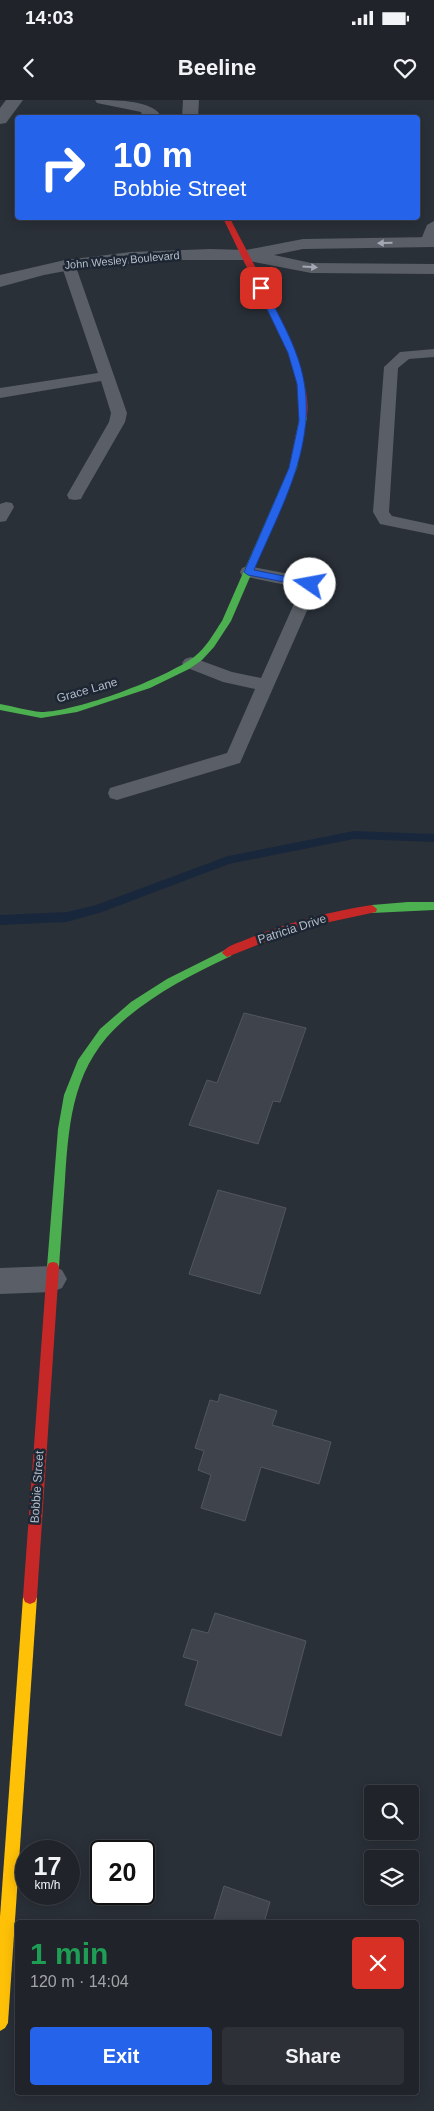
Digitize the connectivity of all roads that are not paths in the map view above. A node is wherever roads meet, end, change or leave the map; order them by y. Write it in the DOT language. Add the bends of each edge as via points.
graph roads {
  1 [pos="15,100"];
  2 [pos="104,100"];
  3 [pos="191,100"];
  4 [pos="150,115"];
  5 [pos="190,115"];
  6 [pos="0,119"];
  7 [pos="227,220"];
  8 [pos="434,225"];
  9 [pos="431,242"];
  10 [pos="245,255"];
  11 [pos="68,264"];
  12 [pos="434,268"];
  13 [pos="0,281"];
  14 [pos="434,353"];
  15 [pos="106,376"];
  16 [pos="0,393"];
  17 [pos="75,495"];
  18 [pos="434,530"];
  19 [pos="248,572"];
  20 [pos="185,668"];
  21 [pos="266,685"];
  22 [pos="0,707"];
  23 [pos="118,794"];
  24 [pos="434,906"];
  25 [pos="160,988"];
  26 [pos="52,1279"];
  27 [pos="0,1281"];
  28 [pos="0,2023"];
  1 -- 6 [label="street"];
  2 -- 4 [label="street" via="139,106"];
  3 -- 5 [label="street"];
  7 -- 10 [label="street"];
  8 -- 9 [label="lane"];
  9 -- 10 [label="street, John Wesley Boulevard, one-way" via="303,244"];
  10 -- 11 [label="street, John Wesley Boulevard" via="143,256"];
  10 -- 12 [label="street, John Wesley Boulevard, one-way" via="312,268"];
  10 -- 19 [label="street" via="292,353 301,384 303,421 293,468"];
  11 -- 13 [label="street, John Wesley Boulevard"];
  11 -- 15 [label="lane"];
  14 -- 18 [label="lane" via="404,355 391,367 380,512 386,520"];
  15 -- 16 [label="lane"];
  15 -- 17 [label="lane" via="119,413 117,422"];
  19 -- 20 [label="street" via="212,644"];
  19 -- 21 [label="lane" via="313,578"];
  20 -- 21 [label="lane"];
  20 -- 22 [label="street, Grace Lane" via="140,689 68,712 40,715"];
  21 -- 23 [label="lane" via="234,758"];
  24 -- 25 [label="street, Patricia Drive" via="391,906 314,919 272,933"];
  25 -- 26 [label="street, Bobbie Street" via="116,1021 96,1042 81,1066 72,1090 63,1125"];
  26 -- 27 [label="street"];
  26 -- 28 [label="street, Bobbie Street"];
}
